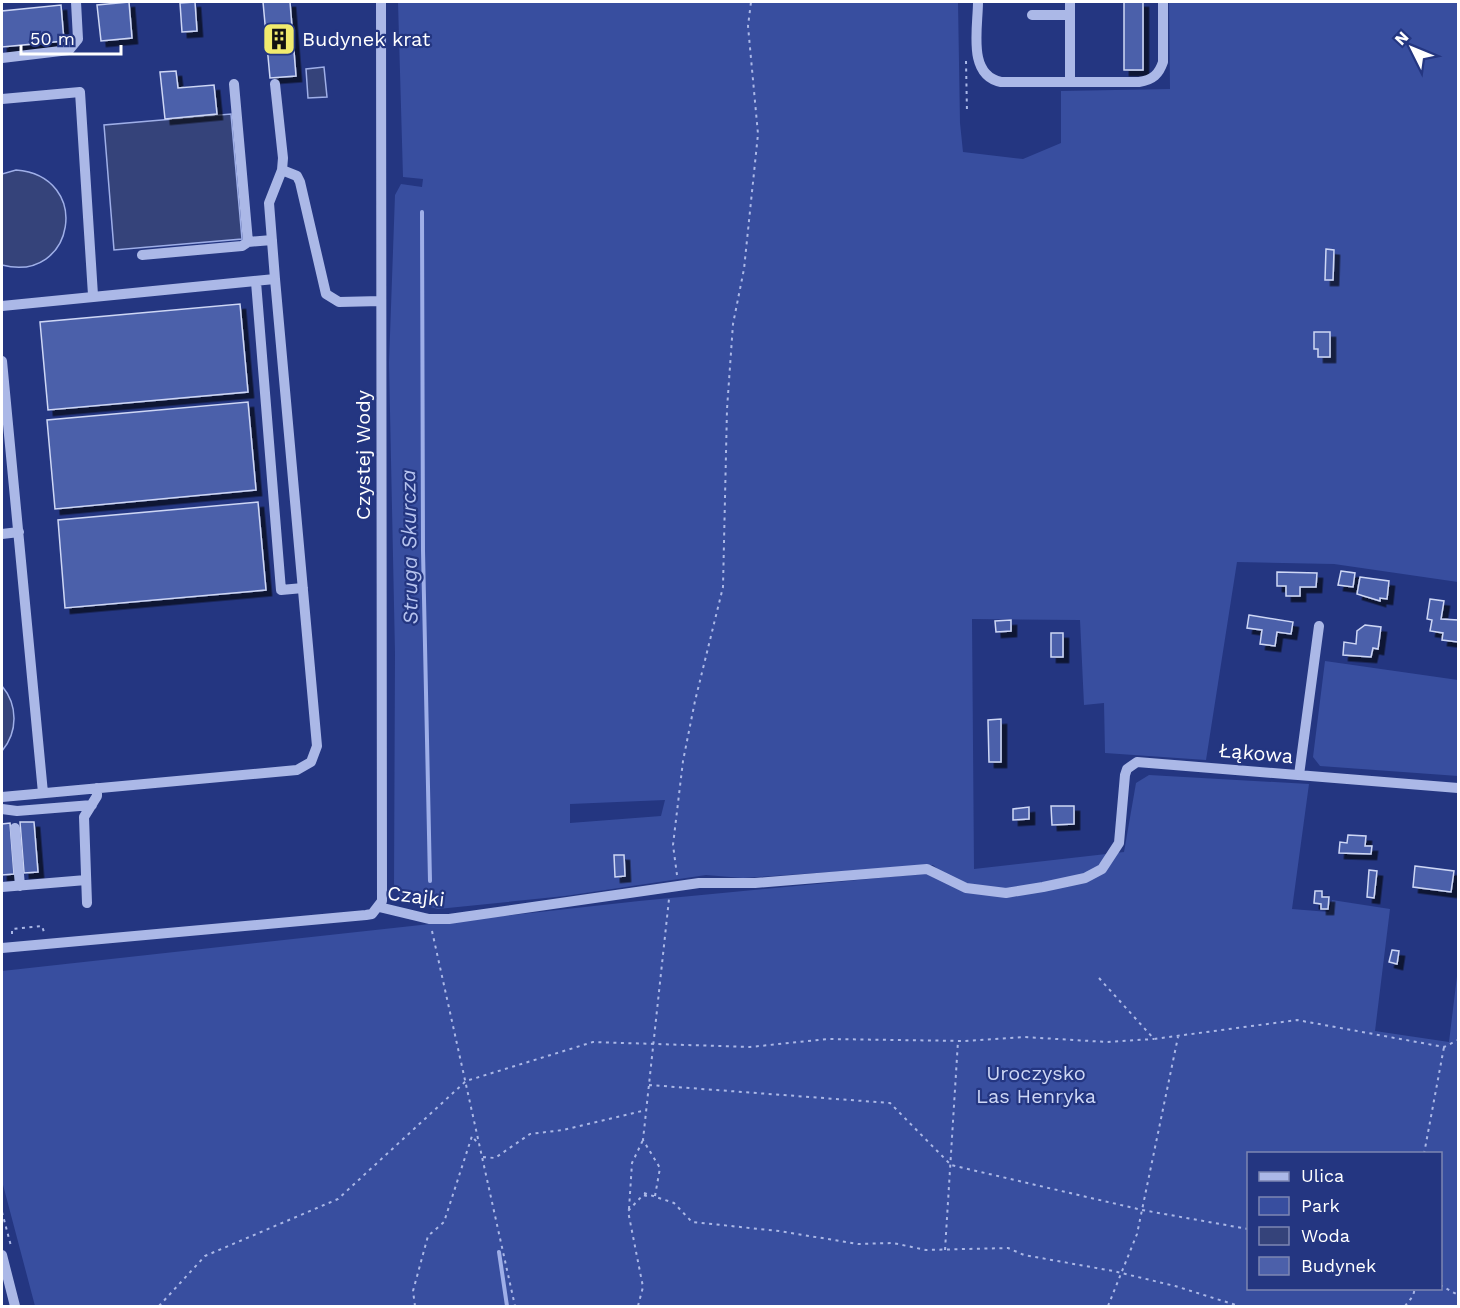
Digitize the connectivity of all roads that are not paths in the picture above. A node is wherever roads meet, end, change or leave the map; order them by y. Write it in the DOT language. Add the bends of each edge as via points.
graph roads {
  1 [pos="76,2"];
  2 [pos="381,2"];
  3 [pos="978,2"];
  4 [pos="1070,2"];
  5 [pos="1163,2"];
  6 [pos="1032,15"];
  7 [pos="1070,15"];
  8 [pos="2,58"];
  9 [pos="1070,81"];
  10 [pos="234,84"];
  11 [pos="275,84"];
  12 [pos="2,99"];
  13 [pos="282,170"];
  14 [pos="272,240"];
  15 [pos="248,242"];
  16 [pos="142,255"];
  17 [pos="275,279"];
  18 [pos="256,282"];
  19 [pos="93,296"];
  20 [pos="381,301"];
  21 [pos="2,306"];
  22 [pos="2,361"];
  23 [pos="286,393"];
  24 [pos="265,395"];
  25 [pos="294,490"];
  26 [pos="273,493"];
  27 [pos="20,532"];
  28 [pos="2,534"];
  29 [pos="303,588"];
  30 [pos="1319,626"];
  31 [pos="1299,775"];
  32 [pos="97,788"];
  33 [pos="1458,788"];
  34 [pos="43,793"];
  35 [pos="2,797"];
  36 [pos="92,805"];
  37 [pos="2,809"];
  38 [pos="15,828"];
  39 [pos="1119,843"];
  40 [pos="86,880"];
  41 [pos="20,886"];
  42 [pos="2,887"];
  43 [pos="87,903"];
  44 [pos="379,907"];
  45 [pos="2,948"];
  46 [pos="2,1255"];
  47 [pos="15,1306"];
  1 -- 8 [label="street" via="78,39 69,50"];
  2 -- 20 [label="street, Czystej Wody"];
  3 -- 9 [label="street" via="978,60 986,76 1001,82"];
  4 -- 7 [label="street"];
  5 -- 9 [label="street" via="1163,62 1155,76 1140,82"];
  6 -- 7 [label="street"];
  7 -- 9 [label="street"];
  10 -- 15 [label="street"];
  11 -- 13 [label="street"];
  12 -- 19 [label="street" via="80,92"];
  13 -- 14 [label="street" via="269,203"];
  13 -- 20 [label="street" via="297,176 300,182 326,294 339,302"];
  14 -- 15 [label="street"];
  14 -- 17 [label="street"];
  15 -- 16 [label="street" via="242,246"];
  17 -- 18 [label="street"];
  17 -- 23 [label="street"];
  18 -- 19 [label="street"];
  18 -- 24 [label="street"];
  19 -- 21 [label="street"];
  20 -- 44 [label="street, Czystej Wody" via="383,895"];
  22 -- 27 [label="street"];
  23 -- 24 [label="street"];
  23 -- 25 [label="street"];
  24 -- 26 [label="street"];
  25 -- 26 [label="street"];
  25 -- 29 [label="street"];
  26 -- 29 [label="street" via="281,590"];
  27 -- 28 [label="street"];
  27 -- 34 [label="street"];
  29 -- 32 [label="street" via="317,746 311,762 297,770"];
  30 -- 31 [label="street"];
  31 -- 33 [label="street, Łąkowa"];
  31 -- 39 [label="street, Łąkowa" via="1137,762 1125,775"];
  32 -- 34 [label="street"];
  32 -- 36 [label="street"];
  34 -- 35 [label="street"];
  36 -- 37 [label="street"];
  36 -- 40 [label="street" via="84,817"];
  38 -- 41 [label="street"];
  39 -- 44 [label="street, Czajki" via="1102,869 1085,878 1006,893 966,888 927,870 674,886 526,909 429,919"];
  40 -- 41 [label="street"];
  40 -- 43 [label="street"];
  41 -- 42 [label="street"];
  44 -- 45 [label="street, Czajki" via="366,915"];
  46 -- 47 [label="street"];
}
